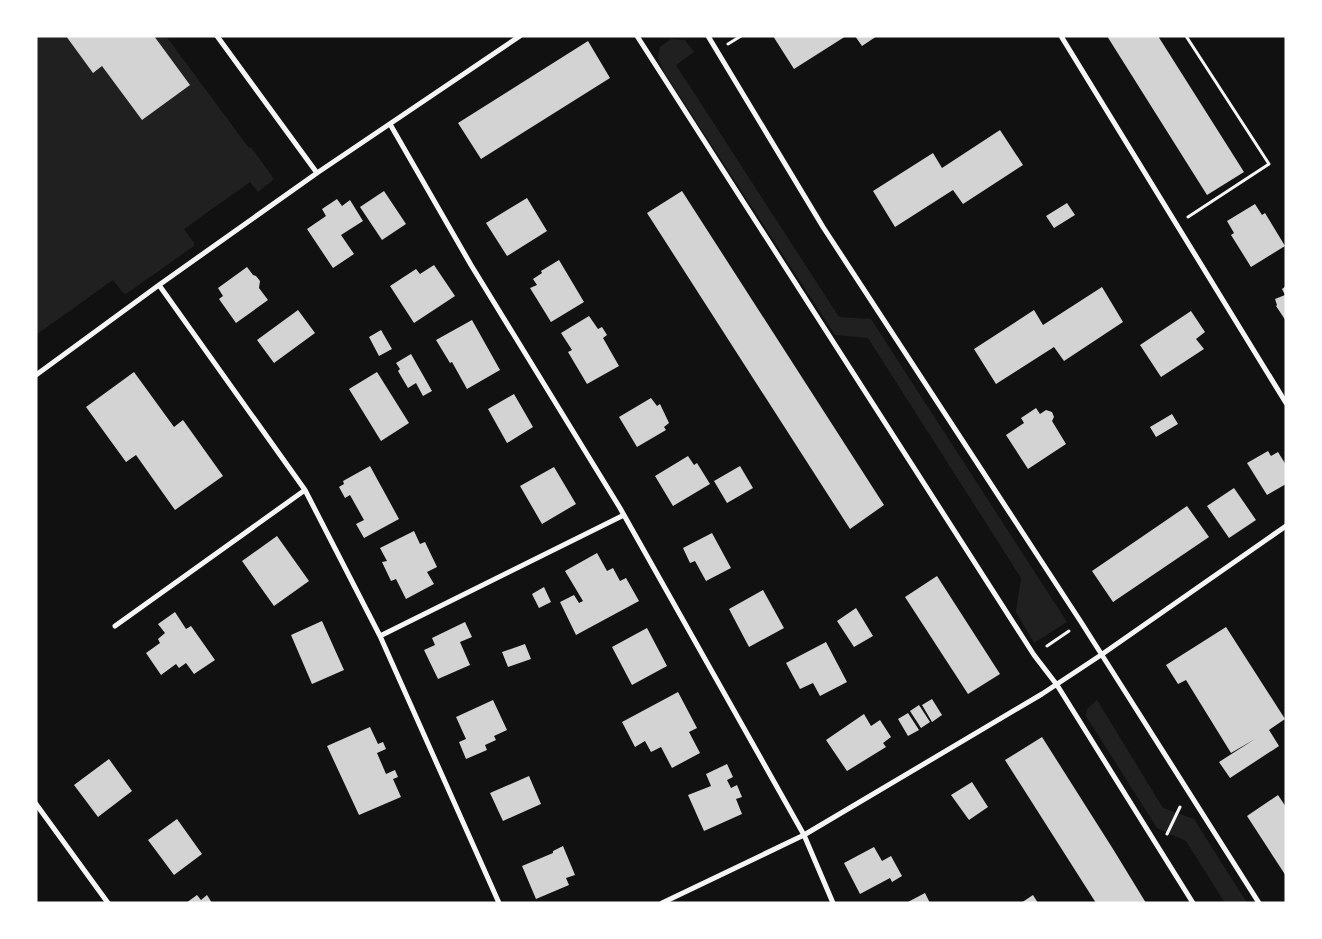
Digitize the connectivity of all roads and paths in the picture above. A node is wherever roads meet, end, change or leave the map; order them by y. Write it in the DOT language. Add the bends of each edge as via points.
graph roads {
  1 [pos="217,36"];
  2 [pos="520,36"];
  3 [pos="637,36"];
  4 [pos="708,36"];
  5 [pos="1061,36"];
  6 [pos="1186,36"];
  7 [pos="390,124"];
  8 [pos="317,173"];
  9 [pos="1176,224"];
  10 [pos="159,285"];
  11 [pos="36,375"];
  12 [pos="1286,403"];
  13 [pos="304,490"];
  14 [pos="624,515"];
  15 [pos="1286,526"];
  16 [pos="1081,622"];
  17 [pos="115,626"];
  18 [pos="380,636"];
  19 [pos="1034,655"];
  20 [pos="1101,656"];
  21 [pos="1056,685"];
  22 [pos="1192,797"];
  23 [pos="36,804"];
  24 [pos="804,835"];
  25 [pos="1156,845"];
  26 [pos="108,903"];
  27 [pos="499,903"];
  28 [pos="662,903"];
  29 [pos="833,903"];
  30 [pos="1193,903"];
  31 [pos="1259,903"];
  1 -- 8 [label="street"];
  2 -- 7 [label="street"];
  3 -- 19 [label="street"];
  4 -- 16 [label="street" via="823,227"];
  5 -- 9 [label="street"];
  6 -- 9 [label="path" via="1270,164"];
  7 -- 8 [label="street"];
  7 -- 14 [label="street" via="471,265"];
  8 -- 10 [label="street"];
  9 -- 12 [label="street"];
  10 -- 11 [label="street"];
  10 -- 13 [label="street"];
  13 -- 17 [label="street"];
  13 -- 18 [label="street"];
  14 -- 18 [label="street"];
  14 -- 24 [label="street"];
  15 -- 20 [label="street"];
  16 -- 19 [label="path"];
  16 -- 20 [label="street"];
  18 -- 27 [label="street"];
  19 -- 21 [label="street"];
  20 -- 21 [label="street"];
  20 -- 22 [label="street"];
  21 -- 24 [label="street"];
  21 -- 25 [label="street"];
  22 -- 25 [label="path" via="1178,808 1169,833"];
  22 -- 31 [label="street"];
  23 -- 26 [label="street"];
  24 -- 28 [label="street"];
  24 -- 29 [label="street"];
  25 -- 30 [label="street"];
}
